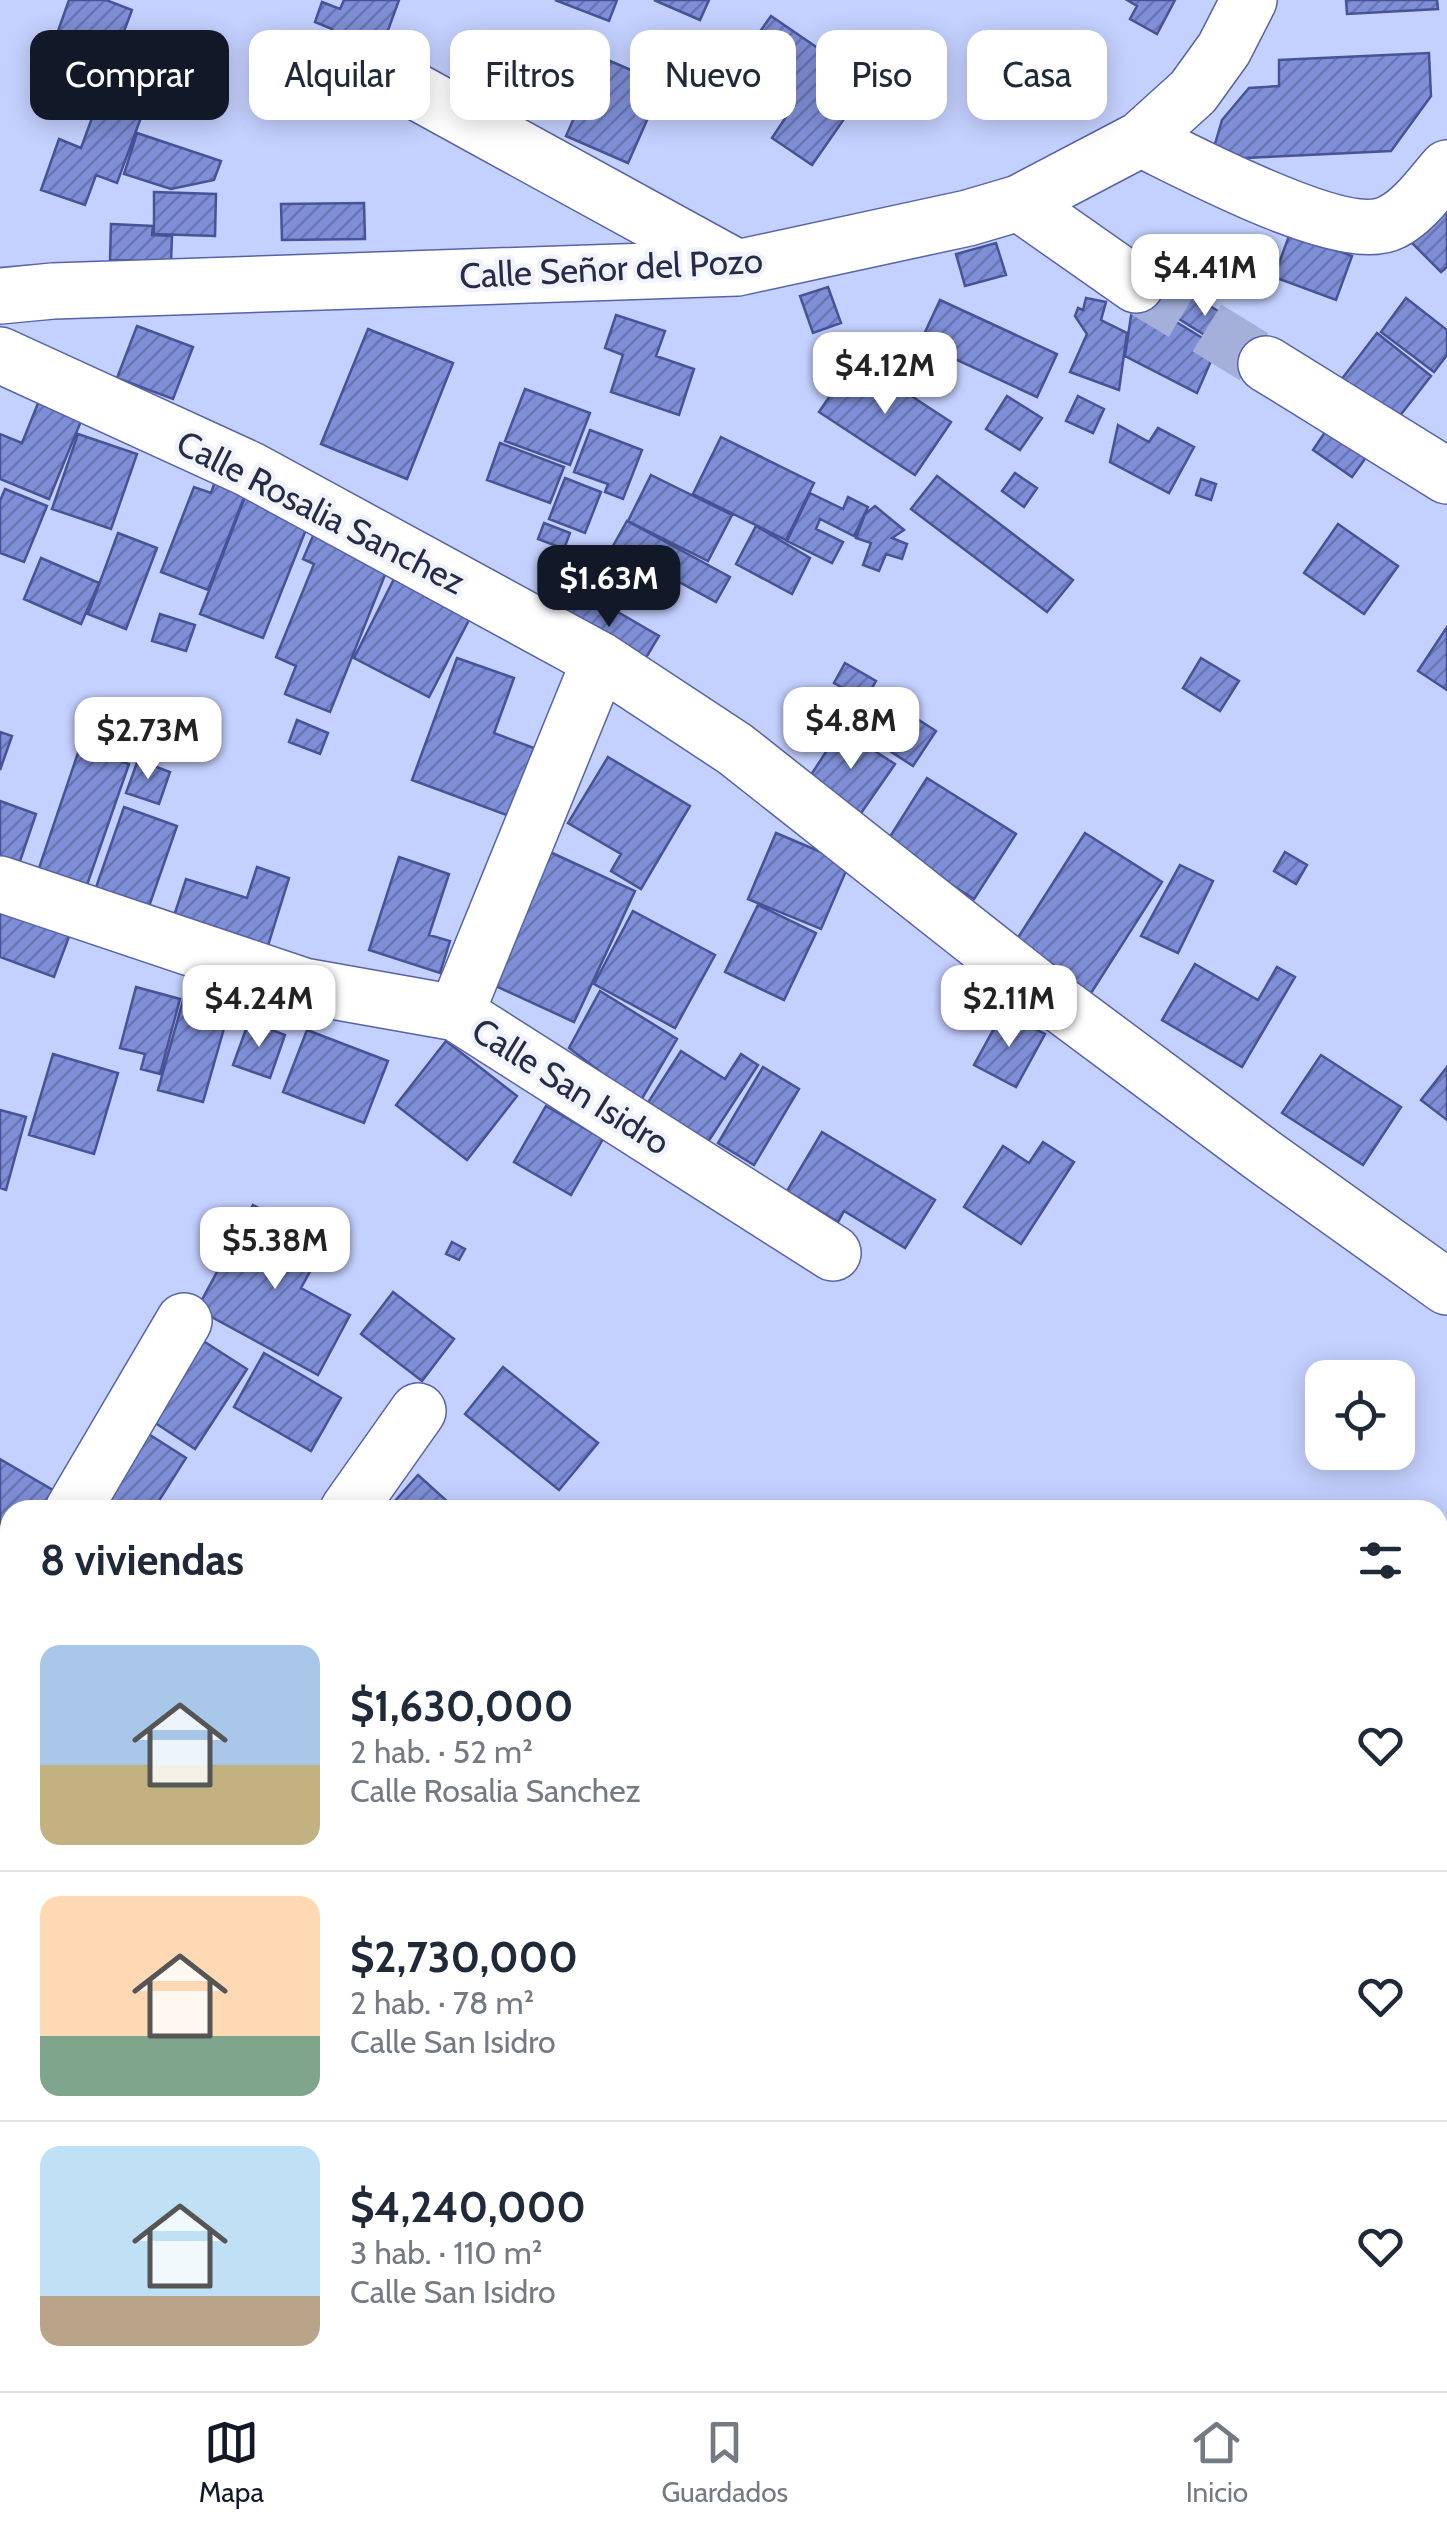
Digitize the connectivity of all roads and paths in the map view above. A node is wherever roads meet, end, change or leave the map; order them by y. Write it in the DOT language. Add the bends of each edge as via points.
graph roads {
  1 [pos="1249,0"];
  2 [pos="430,98"];
  3 [pos="1142,139"];
  4 [pos="1447,168"];
  5 [pos="1019,203"];
  6 [pos="737,268"];
  7 [pos="1136,285"];
  8 [pos="0,296"];
  9 [pos="0,355"];
  10 [pos="1266,364"];
  11 [pos="1447,476"];
  12 [pos="600,660"];
  13 [pos="0,884"];
  14 [pos="456,1012"];
  15 [pos="833,1253"];
  16 [pos="1447,1287"];
  17 [pos="184,1321"];
  18 [pos="418,1412"];
  19 [pos="79,1500"];
  20 [pos="355,1500"];
  1 -- 3 [label="street, Calle Señor del Pozo" via="1192,92"];
  2 -- 6 [label="street"];
  3 -- 4 [label="street" via="1295,211 1369,228 1391,223"];
  3 -- 5 [label="street, Calle Señor del Pozo"];
  5 -- 6 [label="street, Calle Señor del Pozo"];
  5 -- 7 [label="street"];
  6 -- 8 [label="street, Calle Señor del Pozo"];
  9 -- 12 [label="street, Calle Rosalia Sanchez" via="249,469"];
  10 -- 11 [label="street"];
  12 -- 14 [label="street"];
  12 -- 16 [label="street, Calle Rosalia Sanchez" via="734,749 1055,1000"];
  13 -- 14 [label="street, Calle San Isidro" via="304,986"];
  14 -- 15 [label="street, Calle San Isidro"];
  17 -- 19 [label="street"];
  18 -- 20 [label="street"];
}
